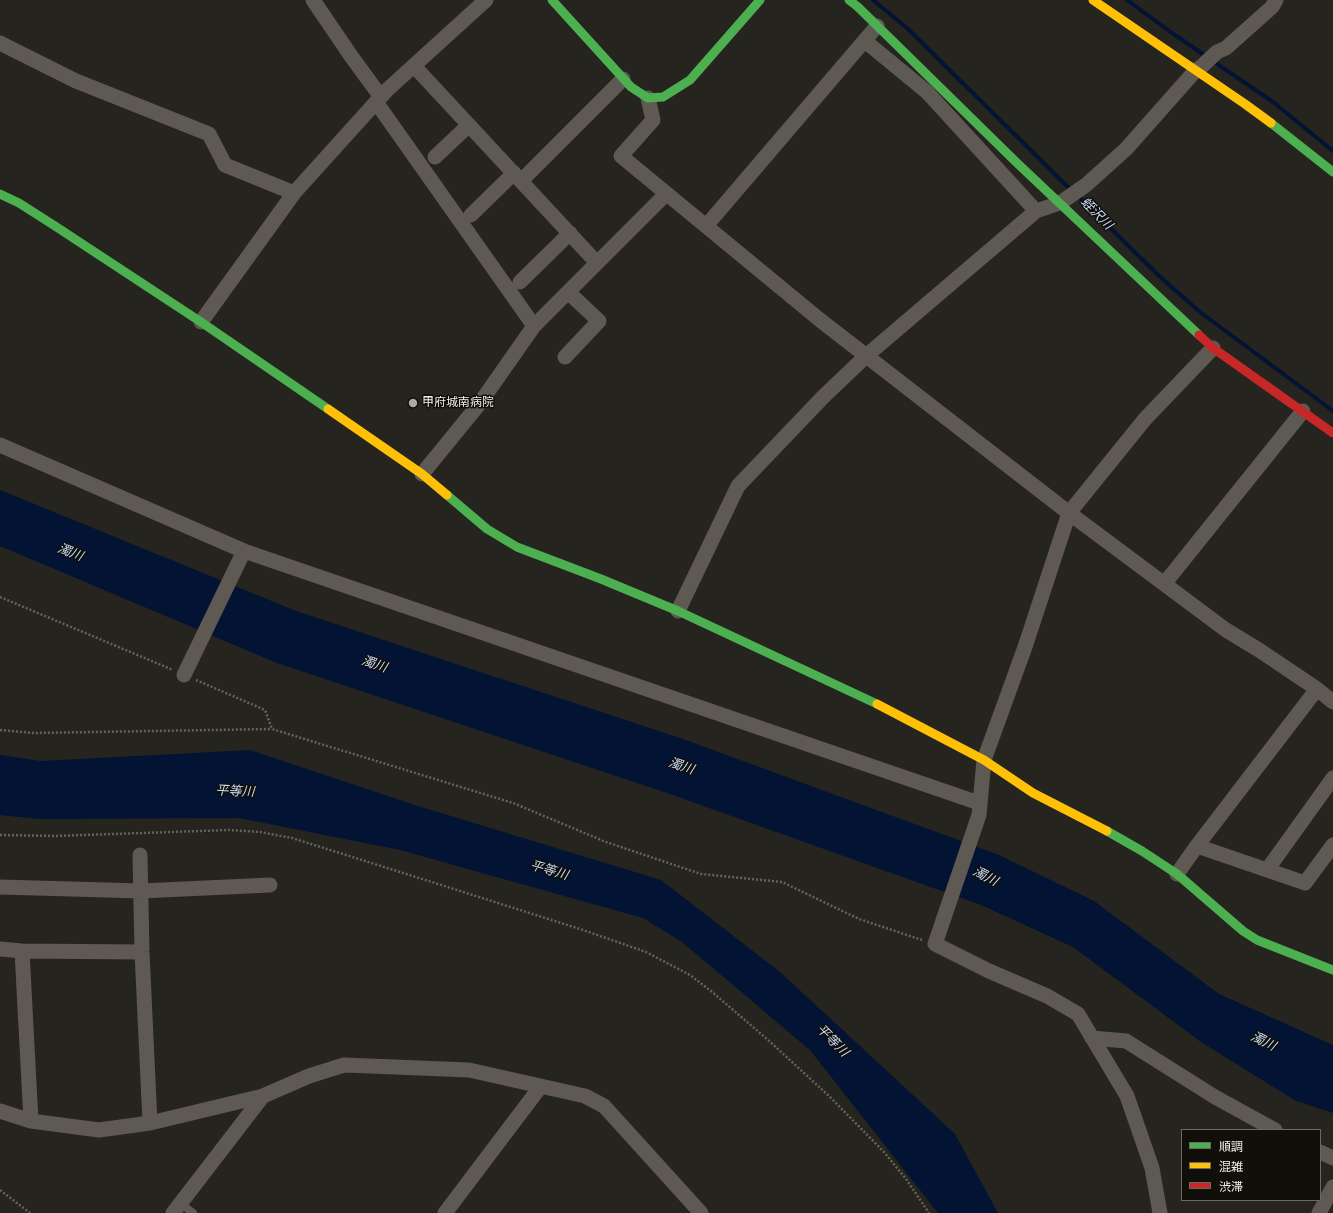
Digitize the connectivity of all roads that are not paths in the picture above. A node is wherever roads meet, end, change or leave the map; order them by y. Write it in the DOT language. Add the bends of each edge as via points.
graph roads {
  1 [pos="313,0"];
  2 [pos="486,0"];
  3 [pos="552,0"];
  4 [pos="760,0"];
  5 [pos="849,0"];
  6 [pos="1093,0"];
  7 [pos="1276,0"];
  8 [pos="878,26"];
  9 [pos="866,41"];
  10 [pos="0,44"];
  11 [pos="414,66"];
  12 [pos="1198,69"];
  13 [pos="917,75"];
  14 [pos="623,79"];
  15 [pos="648,98"];
  16 [pos="379,100"];
  17 [pos="469,125"];
  18 [pos="435,157"];
  19 [pos="1333,172"];
  20 [pos="518,177"];
  21 [pos="294,193"];
  22 [pos="0,194"];
  23 [pos="666,194"];
  24 [pos="1063,201"];
  25 [pos="1036,211"];
  26 [pos="471,215"];
  27 [pos="706,226"];
  28 [pos="570,233"];
  29 [pos="597,263"];
  30 [pos="520,282"];
  31 [pos="568,292"];
  32 [pos="201,322"];
  33 [pos="534,326"];
  34 [pos="1214,348"];
  35 [pos="866,356"];
  36 [pos="565,357"];
  37 [pos="1303,410"];
  38 [pos="1333,433"];
  39 [pos="0,445"];
  40 [pos="422,474"];
  41 [pos="1069,513"];
  42 [pos="242,555"];
  43 [pos="1164,584"];
  44 [pos="678,612"];
  45 [pos="187,670"];
  46 [pos="1317,689"];
  47 [pos="1333,702"];
  48 [pos="984,760"];
  49 [pos="1333,778"];
  50 [pos="979,809"];
  51 [pos="1333,845"];
  52 [pos="1197,846"];
  53 [pos="140,855"];
  54 [pos="1267,870"];
  55 [pos="1177,874"];
  56 [pos="270,885"];
  57 [pos="0,887"];
  58 [pos="141,891"];
  59 [pos="0,949"];
  60 [pos="22,951"];
  61 [pos="142,952"];
  62 [pos="1333,970"];
  63 [pos="1092,1038"];
  64 [pos="541,1086"];
  65 [pos="263,1096"];
  66 [pos="0,1111"];
  67 [pos="30,1121"];
  68 [pos="150,1122"];
  69 [pos="1273,1129"];
  70 [pos="1321,1152"];
  71 [pos="1333,1158"];
  72 [pos="1333,1187"];
  73 [pos="177,1208"];
  74 [pos="193,1213"];
  75 [pos="445,1213"];
  76 [pos="702,1213"];
  77 [pos="1160,1213"];
  78 [pos="1319,1213"];
  1 -- 16 [label="street"];
  2 -- 11 [label="street"];
  3 -- 14 [label="street"];
  4 -- 15 [label="street" via="690,80 663,97"];
  5 -- 8 [label="street"];
  6 -- 12 [label="street"];
  7 -- 12 [label="street" via="1272,7 1226,48 1217,52"];
  8 -- 9 [label="street"];
  8 -- 13 [label="street"];
  9 -- 13 [label="street"];
  9 -- 27 [label="street"];
  10 -- 21 [label="street" via="76,81 209,134 225,165"];
  11 -- 16 [label="street"];
  11 -- 17 [label="street"];
  12 -- 19 [label="street"];
  12 -- 24 [label="street" via="1126,149 1082,188"];
  13 -- 24 [label="street"];
  13 -- 25 [label="street" via="927,92"];
  14 -- 15 [label="street" via="630,87"];
  14 -- 20 [label="street"];
  15 -- 23 [label="street" via="653,120 621,156"];
  16 -- 21 [label="street"];
  16 -- 33 [label="street"];
  17 -- 18 [label="street"];
  17 -- 20 [label="street"];
  20 -- 26 [label="street"];
  20 -- 28 [label="street"];
  21 -- 32 [label="street"];
  22 -- 32 [label="street" via="19,203"];
  23 -- 27 [label="street"];
  23 -- 29 [label="street"];
  24 -- 25 [label="street"];
  24 -- 34 [label="street" via="1177,316"];
  25 -- 35 [label="street"];
  27 -- 35 [label="street"];
  28 -- 29 [label="street"];
  28 -- 30 [label="street"];
  29 -- 31 [label="street"];
  31 -- 33 [label="street"];
  31 -- 36 [label="street" via="599,321"];
  32 -- 40 [label="street"];
  33 -- 40 [label="street" via="480,403"];
  34 -- 37 [label="street"];
  34 -- 41 [label="street" via="1145,419"];
  35 -- 41 [label="street"];
  35 -- 44 [label="street" via="738,486"];
  37 -- 38 [label="street"];
  37 -- 43 [label="street"];
  39 -- 42 [label="street"];
  40 -- 44 [label="street" via="487,529 517,547"];
  41 -- 43 [label="street"];
  41 -- 48 [label="street"];
  42 -- 45 [label="street"];
  42 -- 50 [label="street"];
  43 -- 46 [label="street" via="1226,630"];
  44 -- 48 [label="street" via="866,698"];
  46 -- 47 [label="street"];
  46 -- 52 [label="street"];
  48 -- 50 [label="street"];
  48 -- 55 [label="street" via="1033,793 1098,826"];
  49 -- 54 [label="street"];
  50 -- 63 [label="street" via="937,939 989,971 1047,996 1078,1014"];
  51 -- 54 [label="street" via="1306,883"];
  52 -- 54 [label="street"];
  52 -- 55 [label="street"];
  53 -- 58 [label="street"];
  55 -- 62 [label="street" via="1256,940"];
  56 -- 58 [label="street"];
  57 -- 58 [label="street"];
  58 -- 61 [label="street"];
  59 -- 60 [label="street"];
  60 -- 61 [label="street"];
  60 -- 67 [label="street"];
  61 -- 68 [label="street"];
  63 -- 69 [label="street" via="1126,1041 1215,1097"];
  63 -- 77 [label="street" via="1127,1096 1152,1168"];
  64 -- 65 [label="street" via="469,1070 344,1065 309,1076"];
  64 -- 75 [label="street"];
  64 -- 76 [label="street" via="585,1096 604,1106"];
  65 -- 68 [label="street"];
  65 -- 73 [label="street"];
  66 -- 67 [label="street"];
  67 -- 68 [label="street" via="98,1130"];
  70 -- 71 [label="street"];
  72 -- 78 [label="street"];
  73 -- 74 [label="lane"];
}
